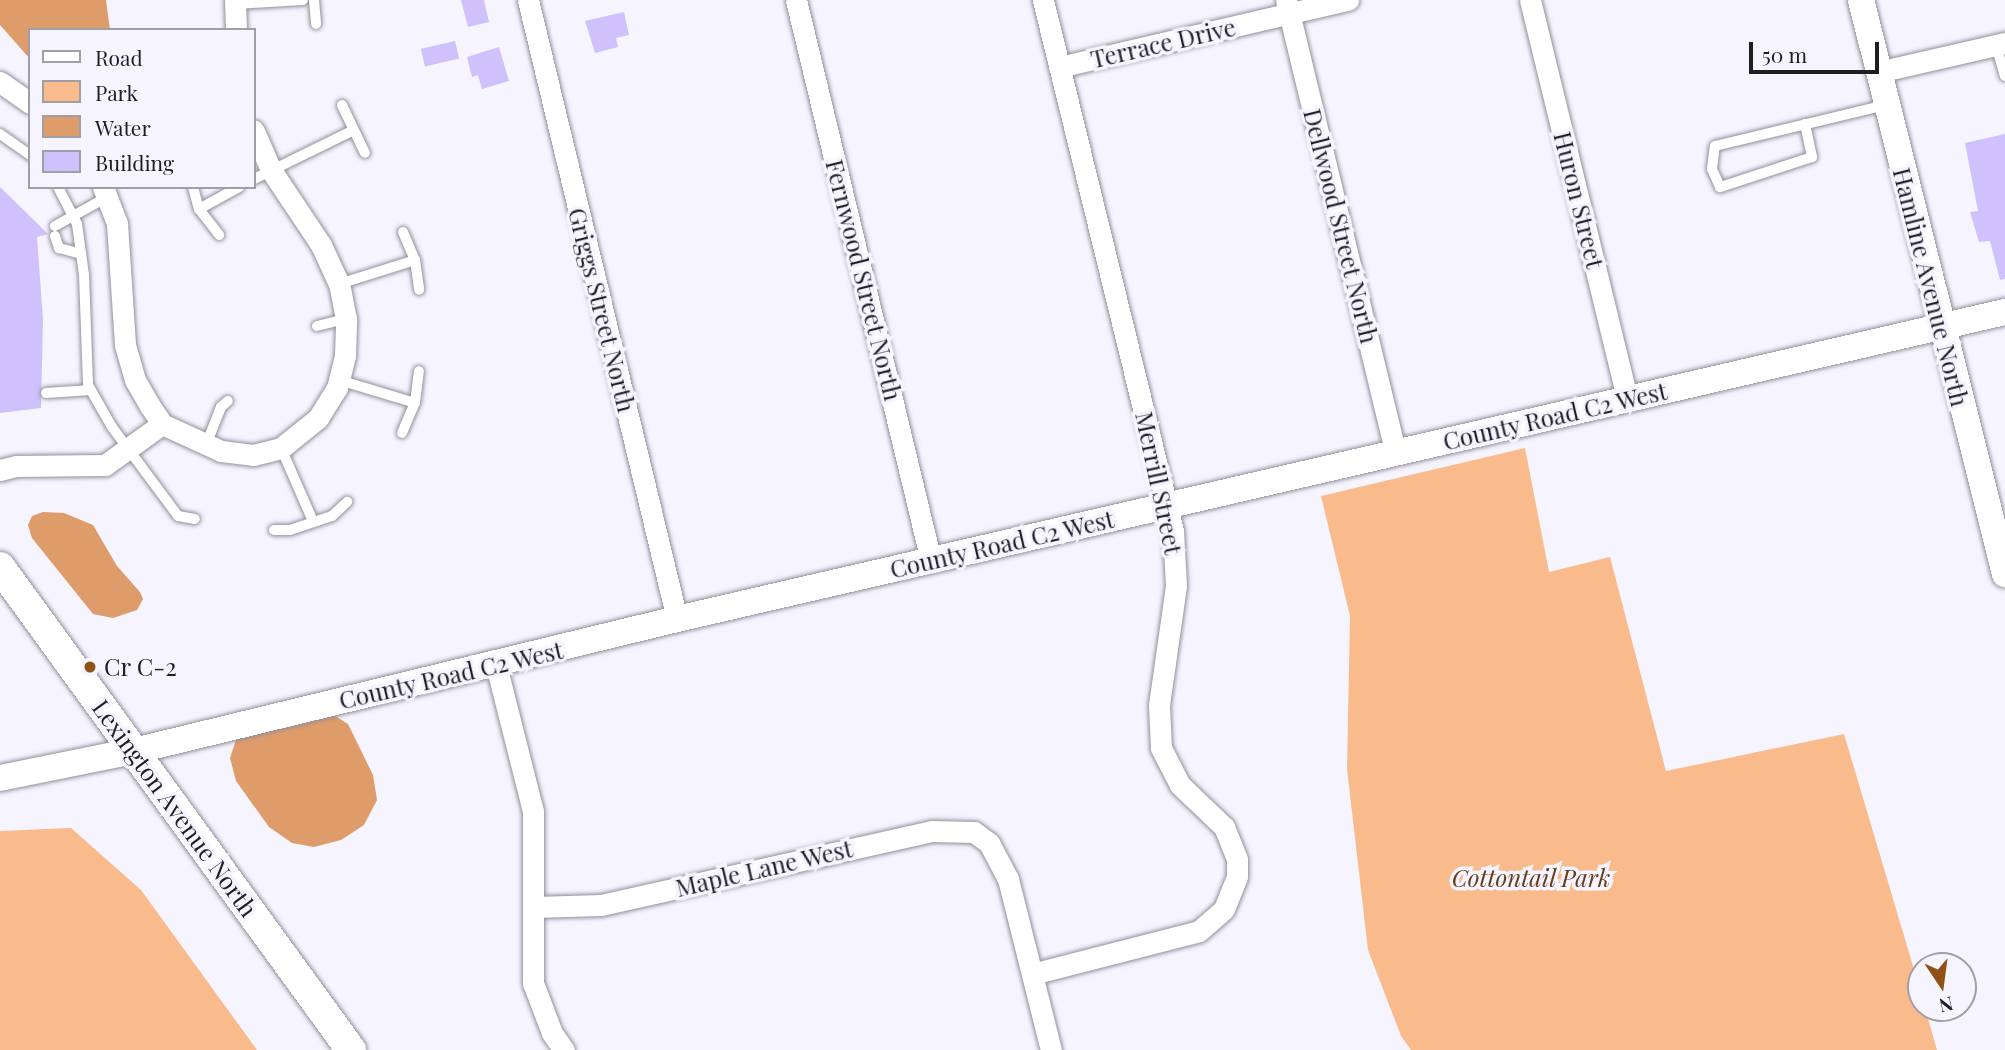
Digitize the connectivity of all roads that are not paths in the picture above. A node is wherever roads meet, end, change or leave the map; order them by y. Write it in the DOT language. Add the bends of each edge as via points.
graph roads {
  1 [pos="303,0"];
  2 [pos="314,0"];
  3 [pos="528,0"];
  4 [pos="796,0"];
  5 [pos="1043,0"];
  6 [pos="1348,0"];
  7 [pos="1530,0"];
  8 [pos="1861,0"];
  9 [pos="235,2"];
  10 [pos="1288,7"];
  11 [pos="316,24"];
  12 [pos="236,28"];
  13 [pos="2001,44"];
  14 [pos="1059,67"];
  15 [pos="1878,72"];
  16 [pos="2005,76"];
  17 [pos="0,82"];
  18 [pos="28,102"];
  19 [pos="342,105"];
  20 [pos="1886,105"];
  21 [pos="1805,124"];
  22 [pos="352,131"];
  23 [pos="0,134"];
  24 [pos="256,142"];
  25 [pos="365,153"];
  26 [pos="28,154"];
  27 [pos="262,174"];
  28 [pos="59,189"];
  29 [pos="194,189"];
  30 [pos="235,189"];
  31 [pos="105,192"];
  32 [pos="199,209"];
  33 [pos="71,214"];
  34 [pos="403,232"];
  35 [pos="219,235"];
  36 [pos="81,254"];
  37 [pos="415,260"];
  38 [pos="339,284"];
  39 [pos="419,290"];
  40 [pos="2005,312"];
  41 [pos="346,319"];
  42 [pos="317,326"];
  43 [pos="1940,327"];
  44 [pos="419,370"];
  45 [pos="339,380"];
  46 [pos="92,390"];
  47 [pos="46,393"];
  48 [pos="1627,399"];
  49 [pos="228,401"];
  50 [pos="415,403"];
  51 [pos="162,424"];
  52 [pos="402,433"];
  53 [pos="206,444"];
  54 [pos="281,447"];
  55 [pos="129,450"];
  56 [pos="1396,453"];
  57 [pos="0,470"];
  58 [pos="347,502"];
  59 [pos="1167,506"];
  60 [pos="195,519"];
  61 [pos="312,519"];
  62 [pos="274,530"];
  63 [pos="931,561"];
  64 [pos="0,566"];
  65 [pos="2005,574"];
  66 [pos="677,619"];
  67 [pos="496,665"];
  68 [pos="134,751"];
  69 [pos="0,778"];
  70 [pos="534,907"];
  71 [pos="1032,974"];
  72 [pos="351,1050"];
  73 [pos="564,1050"];
  74 [pos="1051,1050"];
  1 -- 9 [label="lane"];
  2 -- 11 [label="lane"];
  3 -- 66 [label="street, Griggs Street North"];
  4 -- 63 [label="street, Fernwood Street North"];
  5 -- 14 [label="street, Merrill Street"];
  6 -- 10 [label="street, Terrace Drive"];
  7 -- 48 [label="street, Huron Street"];
  8 -- 15 [label="street, Hamline Avenue North"];
  9 -- 12 [label="street"];
  10 -- 14 [label="street, Terrace Drive"];
  10 -- 56 [label="street, Dellwood Street North"];
  13 -- 15 [label="street"];
  13 -- 16 [label="lane"];
  14 -- 59 [label="street, Merrill Street"];
  15 -- 20 [label="street, Hamline Avenue North"];
  17 -- 18 [label="street"];
  19 -- 22 [label="lane"];
  20 -- 21 [label="lane"];
  20 -- 43 [label="street, Hamline Avenue North"];
  21 -- 21 [label="lane" via="1715,146 1712,169 1720,187 1812,157"];
  22 -- 25 [label="lane"];
  22 -- 27 [label="lane"];
  23 -- 26 [label="lane"];
  24 -- 27 [label="street"];
  27 -- 38 [label="street" via="321,245"];
  28 -- 33 [label="lane"];
  29 -- 32 [label="lane"];
  30 -- 32 [label="lane"];
  31 -- 33 [label="lane"];
  31 -- 51 [label="street" via="117,224 125,345 135,380"];
  32 -- 35 [label="lane"];
  33 -- 36 [label="lane"];
  33 -- 36 [label="lane" via="55,231 59,248"];
  34 -- 37 [label="lane"];
  36 -- 46 [label="lane"];
  37 -- 38 [label="lane"];
  37 -- 39 [label="lane"];
  38 -- 41 [label="street"];
  40 -- 43 [label="street, County Road C2 West"];
  41 -- 42 [label="lane"];
  41 -- 45 [label="street"];
  43 -- 48 [label="street, County Road C2 West"];
  43 -- 65 [label="street, Hamline Avenue North"];
  44 -- 50 [label="lane"];
  45 -- 50 [label="lane"];
  45 -- 54 [label="street" via="318,418"];
  46 -- 47 [label="lane"];
  46 -- 55 [label="lane"];
  48 -- 56 [label="street, County Road C2 West"];
  49 -- 53 [label="lane"];
  50 -- 52 [label="lane"];
  51 -- 53 [label="street"];
  51 -- 55 [label="street"];
  53 -- 54 [label="street" via="253,455"];
  54 -- 61 [label="lane"];
  55 -- 57 [label="street" via="105,465"];
  55 -- 60 [label="lane" via="178,516"];
  56 -- 59 [label="street, County Road C2 West"];
  58 -- 61 [label="lane" via="332,516"];
  59 -- 63 [label="street, County Road C2 West"];
  59 -- 71 [label="street, Merrill Street" via="1177,559 1176,585 1158,729 1168,766 1180,785 1212,814 1232,842 1237,859 1233,893 1224,909 1199,932"];
  61 -- 62 [label="lane" via="290,530"];
  63 -- 66 [label="street, County Road C2 West"];
  64 -- 68 [label="main road, Lexington Avenue North"];
  66 -- 67 [label="street, County Road C2 West"];
  67 -- 68 [label="street, County Road C2 West"];
  67 -- 70 [label="street" via="533,811"];
  68 -- 69 [label="street, County Road C2 West"];
  68 -- 72 [label="main road, Lexington Avenue North"];
  70 -- 71 [label="street, Maple Lane West" via="601,905 931,831 974,832 989,843 1008,879"];
  70 -- 73 [label="street" via="533,983 552,1033"];
  71 -- 74 [label="street"];
}
